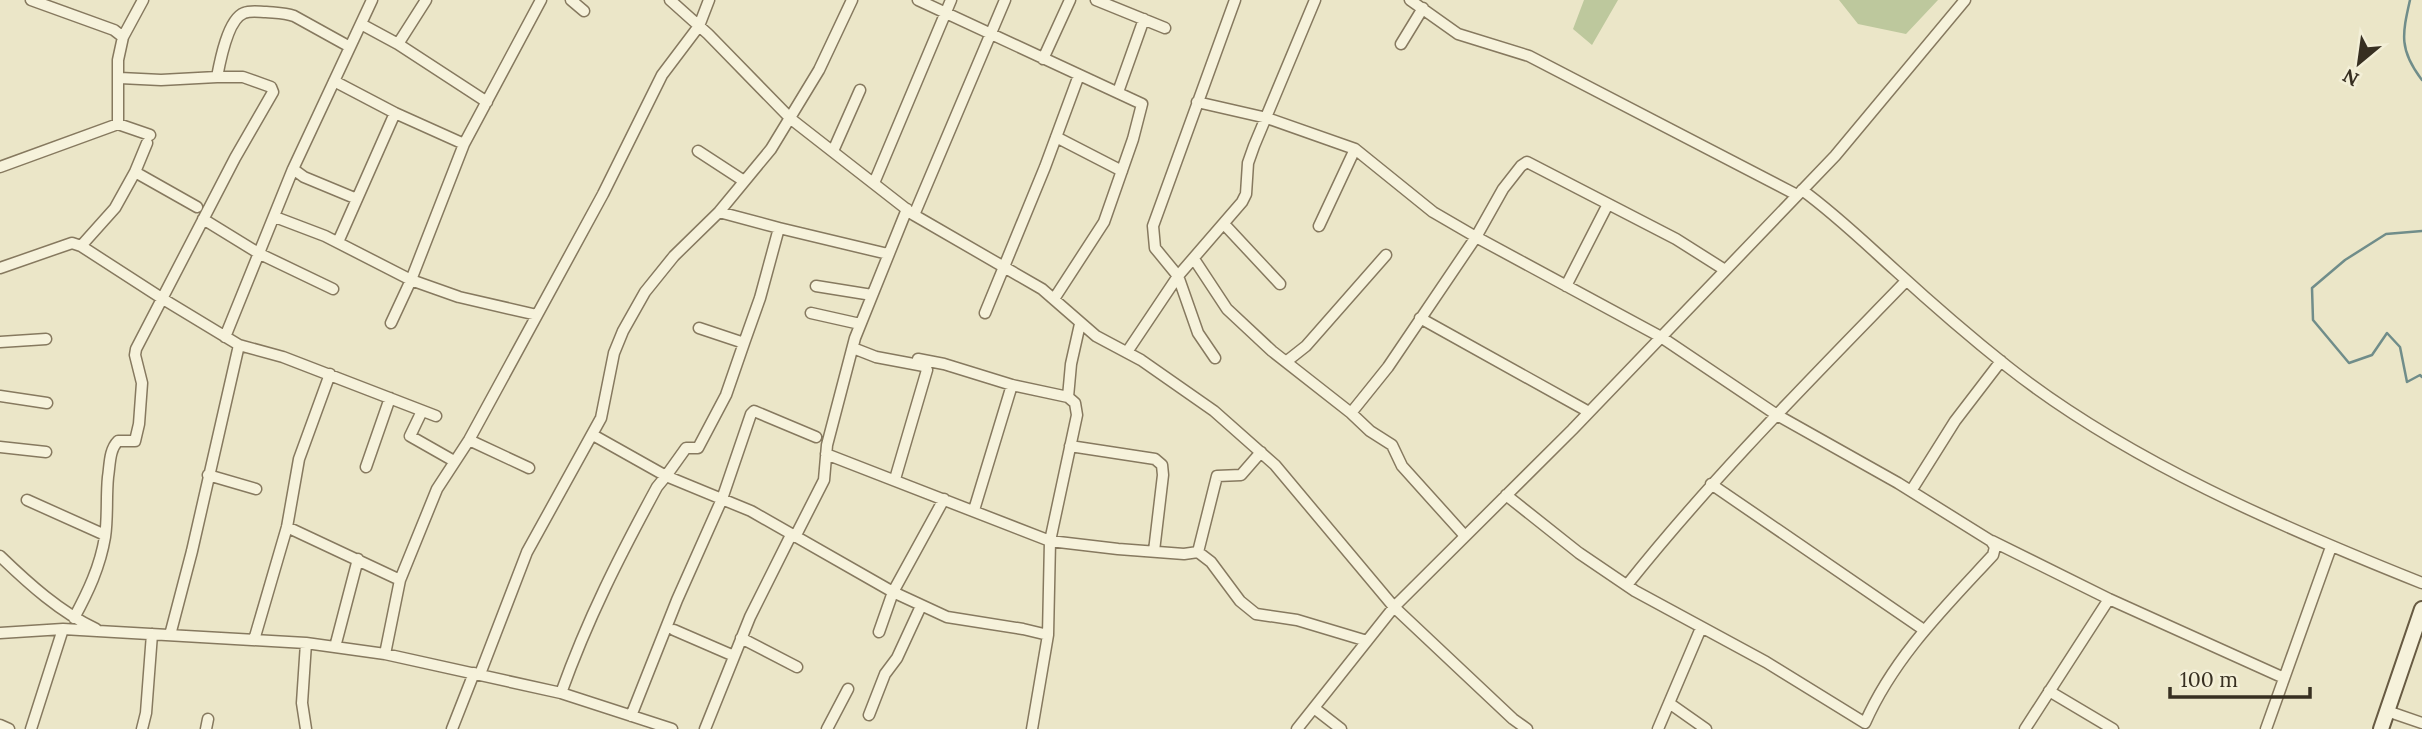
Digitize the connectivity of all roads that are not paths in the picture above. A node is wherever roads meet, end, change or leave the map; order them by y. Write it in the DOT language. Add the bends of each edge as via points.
graph roads {
  1 [pos="31,0"];
  2 [pos="143,0"];
  3 [pos="372,0"];
  4 [pos="426,0"];
  5 [pos="541,0"];
  6 [pos="571,0"];
  7 [pos="670,0"];
  8 [pos="709,0"];
  9 [pos="852,0"];
  10 [pos="918,0"];
  11 [pos="951,0"];
  12 [pos="1005,0"];
  13 [pos="1070,0"];
  14 [pos="1096,0"];
  15 [pos="1235,0"];
  16 [pos="1315,0"];
  17 [pos="1409,0"];
  18 [pos="1965,0"];
  19 [pos="1423,8"];
  20 [pos="584,11"];
  21 [pos="947,12"];
  22 [pos="1144,19"];
  23 [pos="361,24"];
  24 [pos="699,26"];
  25 [pos="1165,28"];
  26 [pos="991,35"];
  27 [pos="123,37"];
  28 [pos="398,44"];
  29 [pos="1401,44"];
  30 [pos="350,47"];
  31 [pos="1043,58"];
  32 [pos="1079,75"];
  33 [pos="216,77"];
  34 [pos="120,78"];
  35 [pos="334,81"];
  36 [pos="860,90"];
  37 [pos="1118,92"];
  38 [pos="487,102"];
  39 [pos="1198,102"];
  40 [pos="395,113"];
  41 [pos="1267,118"];
  42 [pos="791,119"];
  43 [pos="118,124"];
  44 [pos="1056,137"];
  45 [pos="464,144"];
  46 [pos="1355,149"];
  47 [pos="698,150"];
  48 [pos="833,152"];
  49 [pos="0,167"];
  50 [pos="293,169"];
  51 [pos="1122,171"];
  52 [pos="135,172"];
  53 [pos="744,181"];
  54 [pos="874,183"];
  55 [pos="1799,193"];
  56 [pos="356,199"];
  57 [pos="1608,204"];
  58 [pos="197,207"];
  59 [pos="719,212"];
  60 [pos="910,212"];
  61 [pos="275,216"];
  62 [pos="203,219"];
  63 [pos="1224,224"];
  64 [pos="1319,226"];
  65 [pos="779,228"];
  66 [pos="1476,237"];
  67 [pos="338,242"];
  68 [pos="81,246"];
  69 [pos="260,254"];
  70 [pos="888,254"];
  71 [pos="1386,254"];
  72 [pos="1194,259"];
  73 [pos="1004,266"];
  74 [pos="0,268"];
  75 [pos="1725,270"];
  76 [pos="1178,276"];
  77 [pos="411,279"];
  78 [pos="1906,281"];
  79 [pos="1280,284"];
  80 [pos="816,286"];
  81 [pos="1566,286"];
  82 [pos="333,289"];
  83 [pos="872,295"];
  84 [pos="163,299"];
  85 [pos="1054,299"];
  86 [pos="811,313"];
  87 [pos="985,313"];
  88 [pos="537,315"];
  89 [pos="1420,318"];
  90 [pos="391,323"];
  91 [pos="860,324"];
  92 [pos="1080,324"];
  93 [pos="699,328"];
  94 [pos="225,337"];
  95 [pos="1661,337"];
  96 [pos="46,339"];
  97 [pos="0,342"];
  98 [pos="744,344"];
  99 [pos="239,345"];
  100 [pos="853,348"];
  101 [pos="1127,352"];
  102 [pos="1215,358"];
  103 [pos="917,359"];
  104 [pos="1287,361"];
  105 [pos="2001,361"];
  106 [pos="330,374"];
  107 [pos="1012,385"];
  108 [pos="0,396"];
  109 [pos="1068,397"];
  110 [pos="390,398"];
  111 [pos="47,402"];
  112 [pos="422,411"];
  113 [pos="1588,412"];
  114 [pos="1351,413"];
  115 [pos="1777,415"];
  116 [pos="436,416"];
  117 [pos="593,435"];
  118 [pos="816,437"];
  119 [pos="469,440"];
  120 [pos="1070,446"];
  121 [pos="0,447"];
  122 [pos="46,452"];
  123 [pos="1261,452"];
  124 [pos="826,454"];
  125 [pos="454,461"];
  126 [pos="366,467"];
  127 [pos="529,468"];
  128 [pos="208,475"];
  129 [pos="666,476"];
  130 [pos="895,480"];
  131 [pos="1711,484"];
  132 [pos="256,489"];
  133 [pos="1911,491"];
  134 [pos="1506,495"];
  135 [pos="722,499"];
  136 [pos="944,499"];
  137 [pos="27,500"];
  138 [pos="974,510"];
  139 [pos="287,527"];
  140 [pos="105,535"];
  141 [pos="793,536"];
  142 [pos="1465,536"];
  143 [pos="1050,541"];
  144 [pos="1991,541"];
  145 [pos="2331,547"];
  146 [pos="1154,551"];
  147 [pos="1198,552"];
  148 [pos="0,556"];
  149 [pos="358,559"];
  150 [pos="400,580"];
  151 [pos="2422,583"];
  152 [pos="1627,585"];
  153 [pos="893,592"];
  154 [pos="2109,599"];
  155 [pos="921,606"];
  156 [pos="1394,607"];
  157 [pos="2422,609"];
  158 [pos="74,618"];
  159 [pos="1701,628"];
  160 [pos="63,629"];
  161 [pos="674,630"];
  162 [pos="1924,630"];
  163 [pos="99,631"];
  164 [pos="879,632"];
  165 [pos="0,633"];
  166 [pos="152,634"];
  167 [pos="170,635"];
  168 [pos="1048,635"];
  169 [pos="741,638"];
  170 [pos="2422,638"];
  171 [pos="254,640"];
  172 [pos="1367,641"];
  173 [pos="306,643"];
  174 [pos="335,647"];
  175 [pos="385,654"];
  176 [pos="734,656"];
  177 [pos="797,667"];
  178 [pos="477,674"];
  179 [pos="2284,678"];
  180 [pos="848,689"];
  181 [pos="2049,691"];
  182 [pos="561,693"];
  183 [pos="1670,702"];
  184 [pos="1314,708"];
  185 [pos="2391,712"];
  186 [pos="869,715"];
  187 [pos="631,716"];
  188 [pos="2422,723"];
  189 [pos="642,724"];
  190 [pos="0,725"];
  191 [pos="9,729"];
  192 [pos="31,729"];
  193 [pos="142,729"];
  194 [pos="306,729"];
  195 [pos="452,729"];
  196 [pos="672,729"];
  197 [pos="705,729"];
  198 [pos="827,729"];
  199 [pos="1032,729"];
  200 [pos="1297,729"];
  201 [pos="1342,729"];
  202 [pos="1527,729"];
  203 [pos="1658,729"];
  204 [pos="1706,729"];
  205 [pos="2025,729"];
  206 [pos="2113,729"];
  207 [pos="2266,729"];
  208 [pos="2381,729"];
  209 [pos="2389,729"];
  1 -- 27 [label="street"];
  2 -- 27 [label="street"];
  3 -- 23 [label="street"];
  4 -- 28 [label="street"];
  5 -- 38 [label="street"];
  6 -- 20 [label="street"];
  7 -- 24 [label="street"];
  8 -- 24 [label="street"];
  9 -- 42 [label="street"];
  10 -- 21 [label="street"];
  11 -- 21 [label="street"];
  12 -- 26 [label="street"];
  13 -- 31 [label="street"];
  14 -- 22 [label="street"];
  15 -- 39 [label="street"];
  16 -- 41 [label="street"];
  17 -- 19 [label="street"];
  18 -- 55 [label="street"];
  19 -- 29 [label="street"];
  19 -- 55 [label="street" via="1458,34 1529,56"];
  21 -- 26 [label="street"];
  21 -- 54 [label="street"];
  22 -- 25 [label="street"];
  22 -- 37 [label="street"];
  23 -- 28 [label="street"];
  23 -- 30 [label="street"];
  24 -- 42 [label="street"];
  24 -- 88 [label="street" via="663,75"];
  26 -- 31 [label="street"];
  26 -- 60 [label="street"];
  27 -- 34 [label="street"];
  28 -- 38 [label="street"];
  30 -- 33 [label="street" via="286,13 242,13 228,36"];
  30 -- 35 [label="street"];
  31 -- 32 [label="street"];
  32 -- 37 [label="street"];
  32 -- 44 [label="street"];
  33 -- 34 [label="street"];
  33 -- 62 [label="street" via="243,77 271,87 273,92"];
  34 -- 43 [label="street"];
  35 -- 40 [label="street"];
  35 -- 50 [label="street"];
  36 -- 48 [label="street"];
  37 -- 51 [label="street" via="1142,104"];
  38 -- 45 [label="street"];
  39 -- 41 [label="street"];
  39 -- 76 [label="street" via="1153,226 1155,248"];
  40 -- 45 [label="street"];
  40 -- 56 [label="street"];
  41 -- 46 [label="street"];
  41 -- 63 [label="street" via="1248,163 1246,194"];
  42 -- 48 [label="street"];
  42 -- 53 [label="street"];
  43 -- 49 [label="street"];
  43 -- 52 [label="street" via="148,139"];
  44 -- 51 [label="street"];
  44 -- 73 [label="street"];
  45 -- 77 [label="street"];
  46 -- 64 [label="street"];
  46 -- 66 [label="street" via="1433,212"];
  47 -- 53 [label="street"];
  48 -- 54 [label="street"];
  50 -- 56 [label="street"];
  50 -- 61 [label="street"];
  51 -- 85 [label="street" via="1104,222"];
  52 -- 58 [label="street"];
  52 -- 68 [label="street" via="115,208"];
  53 -- 59 [label="street"];
  54 -- 60 [label="street"];
  55 -- 75 [label="street"];
  55 -- 78 [label="street" via="1824,206"];
  56 -- 67 [label="street"];
  57 -- 66 [label="street" via="1527,162 1503,189"];
  57 -- 75 [label="street"];
  57 -- 81 [label="street"];
  59 -- 65 [label="street"];
  59 -- 117 [label="street" via="645,292 614,353 601,418"];
  60 -- 70 [label="street"];
  60 -- 73 [label="street"];
  61 -- 67 [label="street"];
  61 -- 69 [label="street"];
  62 -- 69 [label="street"];
  62 -- 84 [label="street"];
  63 -- 72 [label="street"];
  63 -- 79 [label="street"];
  65 -- 70 [label="street"];
  65 -- 98 [label="street"];
  66 -- 81 [label="street"];
  66 -- 89 [label="street"];
  67 -- 77 [label="street"];
  68 -- 74 [label="street" via="72,243"];
  68 -- 84 [label="street"];
  69 -- 82 [label="street"];
  69 -- 94 [label="street"];
  70 -- 83 [label="street"];
  71 -- 104 [label="street" via="1306,346"];
  72 -- 76 [label="street"];
  72 -- 104 [label="street" via="1227,309"];
  73 -- 85 [label="street"];
  73 -- 87 [label="street"];
  75 -- 95 [label="street"];
  76 -- 101 [label="street"];
  76 -- 102 [label="street" via="1198,333"];
  77 -- 88 [label="street" via="459,297"];
  77 -- 90 [label="street"];
  78 -- 105 [label="street"];
  78 -- 115 [label="street"];
  80 -- 83 [label="street"];
  81 -- 95 [label="street"];
  83 -- 91 [label="street"];
  84 -- 94 [label="street"];
  84 -- 140 [label="street" via="136,349 142,383 139,424 135,442 118,441 112,450"];
  85 -- 92 [label="street"];
  86 -- 91 [label="street"];
  88 -- 119 [label="street"];
  89 -- 113 [label="street"];
  89 -- 114 [label="street"];
  91 -- 100 [label="street"];
  92 -- 101 [label="street"];
  92 -- 109 [label="street"];
  93 -- 98 [label="street"];
  94 -- 99 [label="street"];
  95 -- 113 [label="street"];
  95 -- 115 [label="street"];
  96 -- 97 [label="street"];
  98 -- 129 [label="street" via="726,395 698,448 686,448"];
  99 -- 106 [label="street"];
  99 -- 128 [label="street"];
  100 -- 124 [label="street"];
  100 -- 130 [label="street" via="927,370"];
  101 -- 123 [label="street" via="1214,411"];
  103 -- 107 [label="street"];
  104 -- 114 [label="street"];
  105 -- 133 [label="street" via="1955,421"];
  105 -- 145 [label="street" via="2086,422 2200,485"];
  106 -- 110 [label="street"];
  106 -- 139 [label="street" via="299,459"];
  107 -- 109 [label="street"];
  107 -- 138 [label="street"];
  108 -- 111 [label="street"];
  109 -- 120 [label="street" via="1075,402 1077,415"];
  110 -- 112 [label="street"];
  110 -- 126 [label="street"];
  112 -- 116 [label="street"];
  112 -- 125 [label="street" via="410,436"];
  113 -- 134 [label="street"];
  114 -- 142 [label="street" via="1392,445 1402,466"];
  115 -- 131 [label="street"];
  115 -- 133 [label="street"];
  117 -- 129 [label="street"];
  117 -- 178 [label="street" via="527,552"];
  118 -- 135 [label="street" via="754,411"];
  119 -- 125 [label="street"];
  119 -- 127 [label="street"];
  120 -- 143 [label="street"];
  120 -- 146 [label="street" via="1155,459 1162,466"];
  121 -- 122 [label="street"];
  123 -- 147 [label="street" via="1241,475 1217,476"];
  123 -- 156 [label="street"];
  124 -- 130 [label="street"];
  124 -- 141 [label="street" via="824,480"];
  125 -- 150 [label="street" via="437,489"];
  128 -- 132 [label="street"];
  128 -- 167 [label="street"];
  129 -- 135 [label="street"];
  129 -- 182 [label="street" via="608,578"];
  130 -- 136 [label="street"];
  131 -- 152 [label="street"];
  131 -- 162 [label="street"];
  133 -- 144 [label="street"];
  134 -- 142 [label="street"];
  134 -- 152 [label="street"];
  135 -- 141 [label="street"];
  135 -- 187 [label="street"];
  136 -- 138 [label="street"];
  136 -- 153 [label="street"];
  137 -- 140 [label="street"];
  138 -- 143 [label="street"];
  139 -- 149 [label="street"];
  139 -- 171 [label="street"];
  140 -- 158 [label="street" via="90,589"];
  141 -- 153 [label="street"];
  141 -- 169 [label="street" via="773,566"];
  142 -- 156 [label="street"];
  143 -- 146 [label="street"];
  143 -- 168 [label="street"];
  144 -- 154 [label="street"];
  144 -- 162 [label="street" via="1993,555"];
  145 -- 151 [label="street"];
  145 -- 179 [label="street"];
  146 -- 147 [label="street"];
  147 -- 172 [label="street" via="1256,614 1297,620"];
  148 -- 158 [label="street"];
  149 -- 150 [label="street"];
  149 -- 174 [label="street"];
  150 -- 175 [label="street"];
  152 -- 159 [label="street"];
  153 -- 155 [label="street"];
  153 -- 164 [label="street"];
  154 -- 179 [label="street"];
  154 -- 181 [label="street"];
  155 -- 168 [label="street" via="947,617"];
  155 -- 186 [label="street"];
  156 -- 172 [label="street"];
  156 -- 202 [label="street"];
  157 -- 185 [label="main road"];
  158 -- 163 [label="street"];
  159 -- 162 [label="street" via="1865,723 1909,647"];
  159 -- 183 [label="street"];
  160 -- 163 [label="street"];
  160 -- 165 [label="street"];
  160 -- 192 [label="street"];
  161 -- 176 [label="street"];
  163 -- 166 [label="street"];
  166 -- 167 [label="street"];
  166 -- 193 [label="street"];
  167 -- 171 [label="street"];
  168 -- 199 [label="street"];
  169 -- 176 [label="street"];
  169 -- 177 [label="street"];
  170 -- 185 [label="main road"];
  171 -- 173 [label="street"];
  172 -- 184 [label="street"];
  173 -- 174 [label="street"];
  173 -- 194 [label="street" via="302,703"];
  174 -- 175 [label="street"];
  175 -- 178 [label="street"];
  176 -- 197 [label="street"];
  178 -- 182 [label="street"];
  178 -- 195 [label="street"];
  179 -- 207 [label="street"];
  180 -- 198 [label="street"];
  181 -- 205 [label="street"];
  181 -- 206 [label="street"];
  182 -- 187 [label="street"];
  183 -- 203 [label="street"];
  183 -- 204 [label="street"];
  184 -- 200 [label="street"];
  184 -- 201 [label="street"];
  185 -- 188 [label="street"];
  185 -- 208 [label="main road"];
  185 -- 209 [label="main road"];
  187 -- 189 [label="street"];
  189 -- 196 [label="street"];
  190 -- 191 [label="street"];
}
